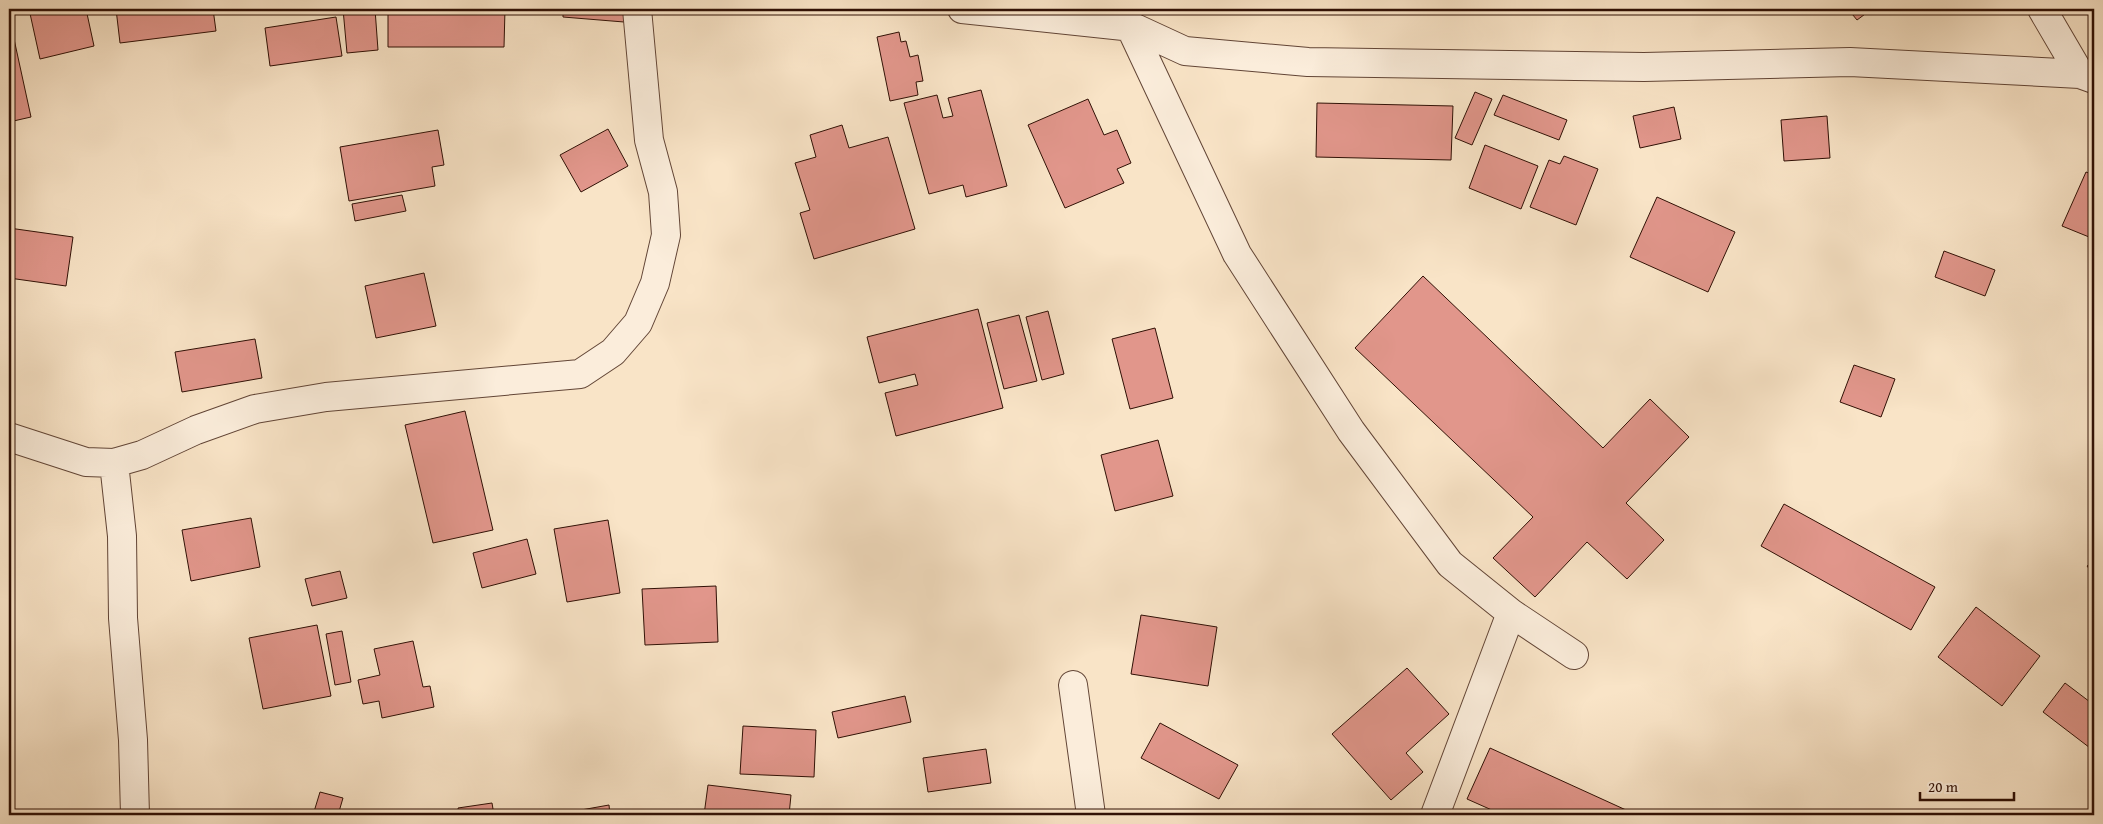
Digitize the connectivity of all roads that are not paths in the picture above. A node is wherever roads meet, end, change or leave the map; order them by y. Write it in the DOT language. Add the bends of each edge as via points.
graph roads {
  1 [pos="638,9"];
  2 [pos="962,9"];
  3 [pos="2042,9"];
  4 [pos="1126,18"];
  5 [pos="2087,77"];
  6 [pos="9,437"];
  7 [pos="114,463"];
  8 [pos="1510,613"];
  9 [pos="1574,654"];
  10 [pos="1073,685"];
  11 [pos="135,815"];
  12 [pos="1091,815"];
  13 [pos="1434,815"];
  1 -- 7 [label="street" via="649,140 663,192 666,236 655,283 638,323 613,352 580,374 326,397 255,409"];
  2 -- 4 [label="street"];
  3 -- 5 [label="street"];
  4 -- 5 [label="street" via="1185,51 1308,62 1644,67 1850,62"];
  4 -- 8 [label="street" via="1238,254 1346,422 1450,564"];
  6 -- 7 [label="street" via="86,462"];
  7 -- 11 [label="street" via="122,536 123,618 133,740"];
  8 -- 9 [label="street"];
  8 -- 13 [label="street"];
  10 -- 12 [label="street"];
}
